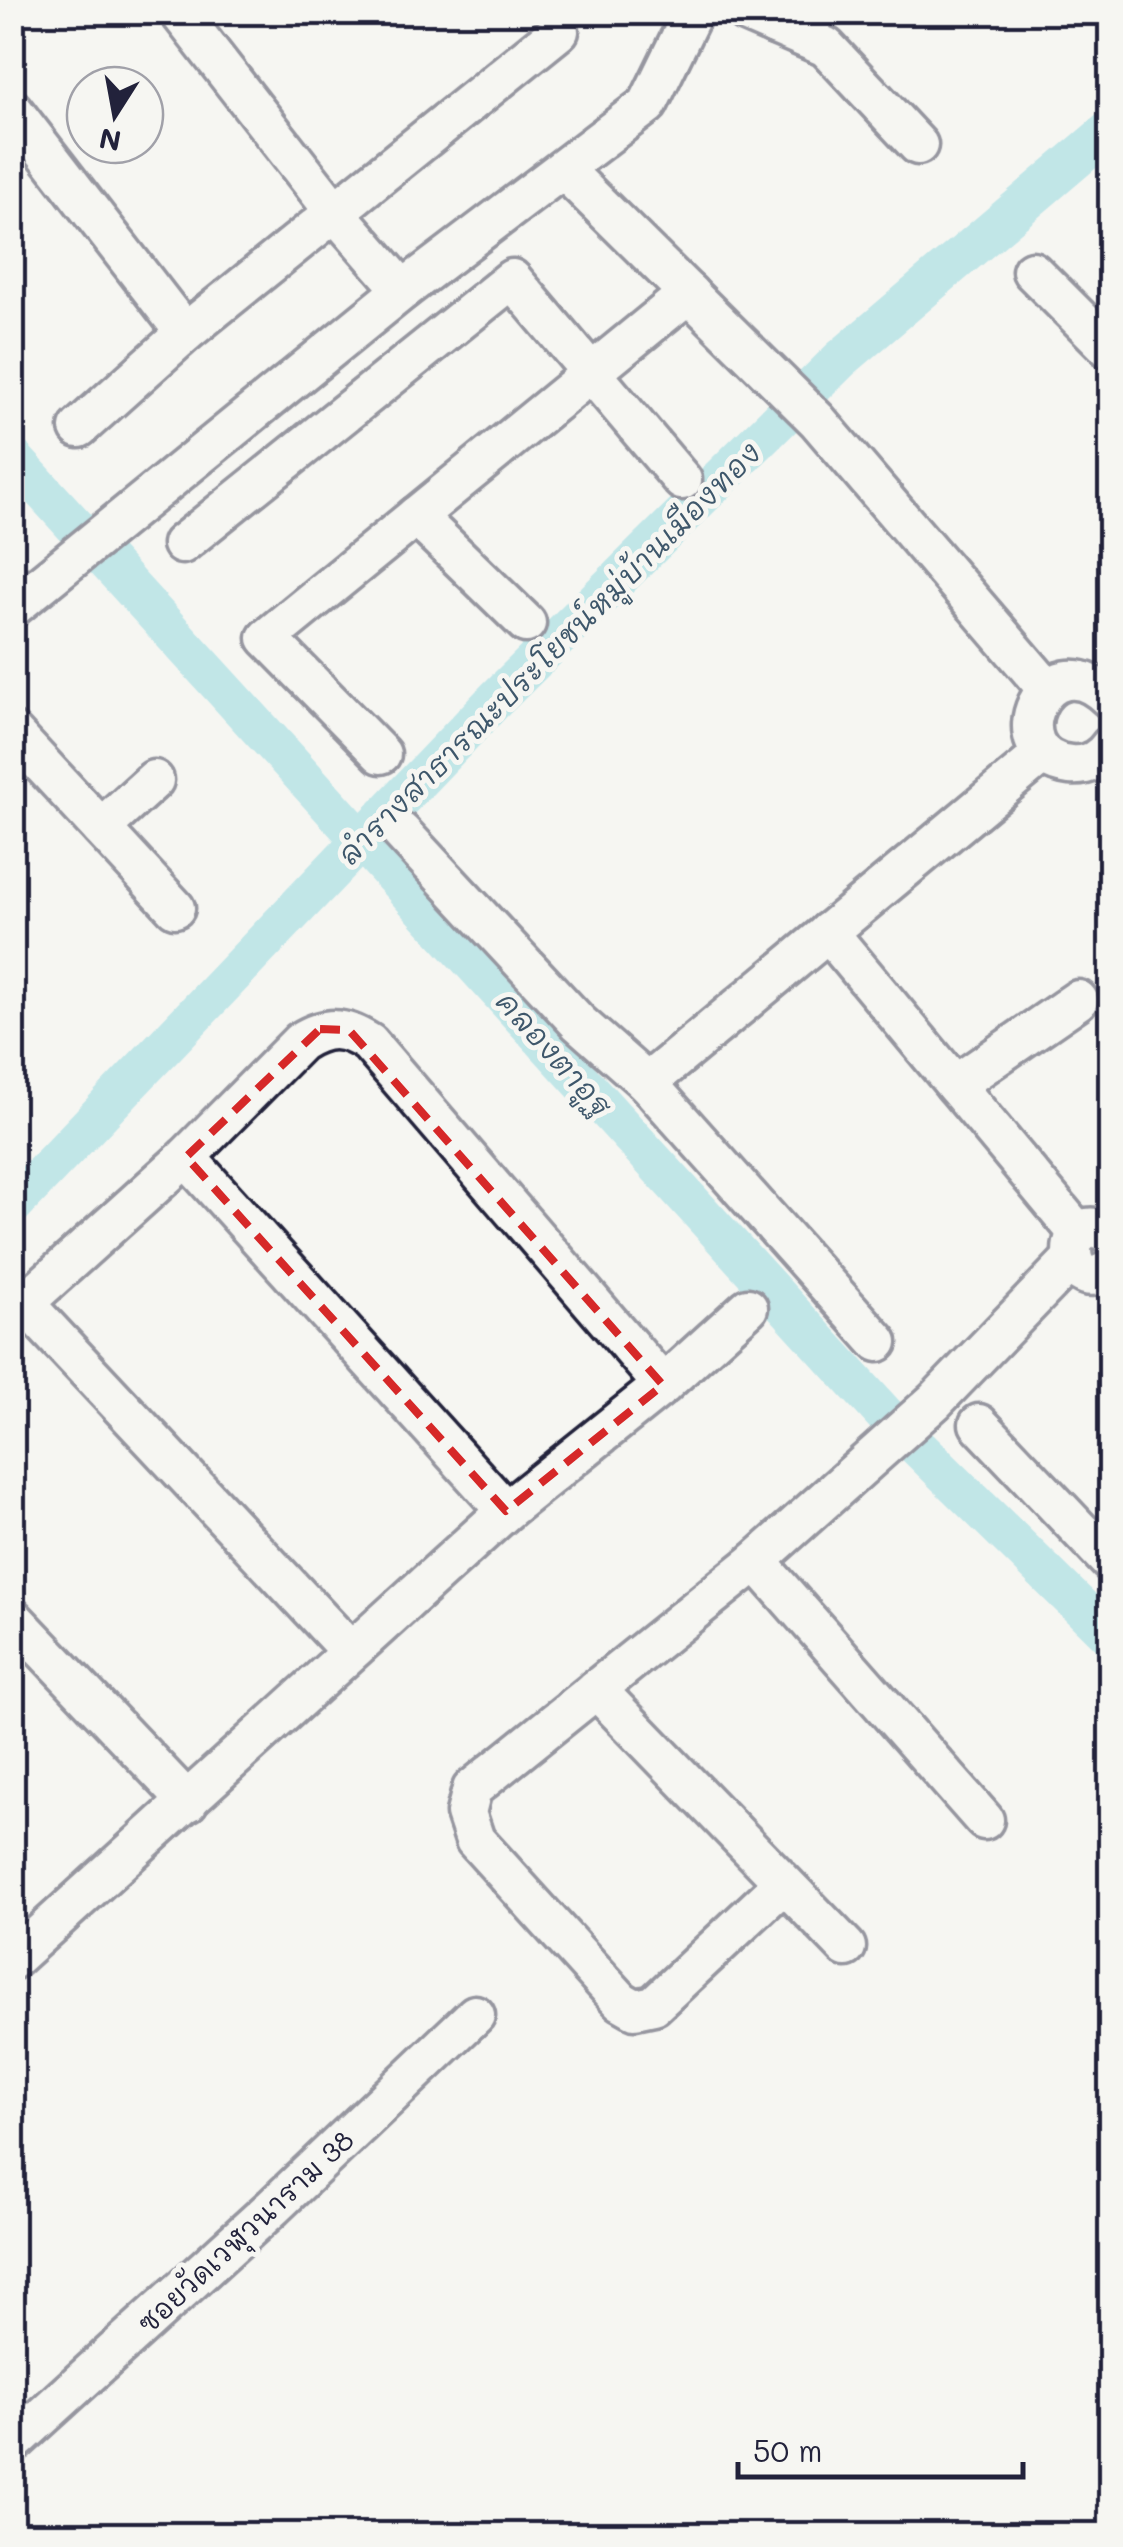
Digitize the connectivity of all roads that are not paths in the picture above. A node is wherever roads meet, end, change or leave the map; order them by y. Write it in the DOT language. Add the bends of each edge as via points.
graph roads {
  1 [pos="179,12"];
  2 [pos="693,12"];
  3 [pos="819,12"];
  4 [pos="760,19"];
  5 [pos="560,31"];
  6 [pos="12,108"];
  7 [pos="918,145"];
  8 [pos="563,169"];
  9 [pos="334,211"];
  10 [pos="1032,271"];
  11 [pos="403,290"];
  12 [pos="689,293"];
  13 [pos="185,333"];
  14 [pos="1110,349"];
  15 [pos="591,372"];
  16 [pos="79,428"];
  17 [pos="682,480"];
  18 [pos="416,516"];
  19 [pos="182,544"];
  20 [pos="12,608"];
  21 [pos="526,623"];
  22 [pos="1047,689"];
  23 [pos="1110,699"];
  24 [pos="12,732"];
  25 [pos="1110,746"];
  26 [pos="382,754"];
  27 [pos="1043,754"];
  28 [pos="154,780"];
  29 [pos="101,828"];
  30 [pos="401,832"];
  31 [pos="175,908"];
  32 [pos="828,932"];
  33 [pos="1078,1000"];
  34 [pos="647,1083"];
  35 [pos="955,1085"];
  36 [pos="186,1157"];
  37 [pos="1094,1235"];
  38 [pos="1110,1270"];
  39 [pos="18,1308"];
  40 [pos="748,1308"];
  41 [pos="878,1342"];
  42 [pos="664,1385"];
  43 [pos="978,1424"];
  44 [pos="506,1511"];
  45 [pos="756,1561"];
  46 [pos="1110,1562"];
  47 [pos="12,1617"];
  48 [pos="349,1650"];
  49 [pos="596,1689"];
  50 [pos="188,1802"];
  51 [pos="984,1820"];
  52 [pos="782,1885"];
  53 [pos="18,1945"];
  54 [pos="846,1947"];
  55 [pos="475,2015"];
  56 [pos="12,2444"];
  1 -- 9 [label="street"];
  2 -- 8 [label="street" via="648,104"];
  3 -- 4 [label="street"];
  4 -- 7 [label="street" via="826,47"];
  5 -- 9 [label="street"];
  6 -- 13 [label="street"];
  8 -- 11 [label="street"];
  8 -- 12 [label="street"];
  9 -- 11 [label="street"];
  9 -- 13 [label="street"];
  10 -- 14 [label="street"];
  11 -- 20 [label="street"];
  12 -- 15 [label="street"];
  12 -- 22 [label="street" via="817,420"];
  13 -- 16 [label="street"];
  15 -- 17 [label="street"];
  15 -- 18 [label="street"];
  15 -- 19 [label="street" via="512,279"];
  18 -- 21 [label="street"];
  18 -- 26 [label="street" via="267,638"];
  22 -- 23 [label="street" via="1081,680"];
  22 -- 27 [label="street" via="1031,720"];
  24 -- 29 [label="street"];
  25 -- 27 [label="street" via="1094,762 1076,766"];
  27 -- 32 [label="street"];
  28 -- 29 [label="street"];
  29 -- 31 [label="street"];
  30 -- 34 [label="street" via="578,1023"];
  32 -- 34 [label="street"];
  32 -- 35 [label="street"];
  33 -- 35 [label="street"];
  34 -- 41 [label="street"];
  35 -- 37 [label="street"];
  36 -- 39 [label="street"];
  36 -- 42 [label="street" via="300,1042 320,1029 349,1030 369,1043"];
  36 -- 44 [label="street"];
  37 -- 38 [label="street" via="1085,1274"];
  37 -- 45 [label="street" via="935,1401"];
  39 -- 48 [label="street"];
  40 -- 42 [label="street"];
  42 -- 44 [label="street"];
  43 -- 46 [label="street"];
  44 -- 48 [label="street"];
  45 -- 49 [label="street"];
  45 -- 51 [label="street"];
  47 -- 50 [label="street"];
  48 -- 50 [label="street"];
  49 -- 52 [label="street"];
  49 -- 52 [label="street" via="472,1788 466,1813 475,1840 621,2001 635,2009 654,2005"];
  50 -- 53 [label="street"];
  52 -- 54 [label="street"];
  55 -- 56 [label="street, ซอยวัดเวฬุวนาราม 38"];
}
